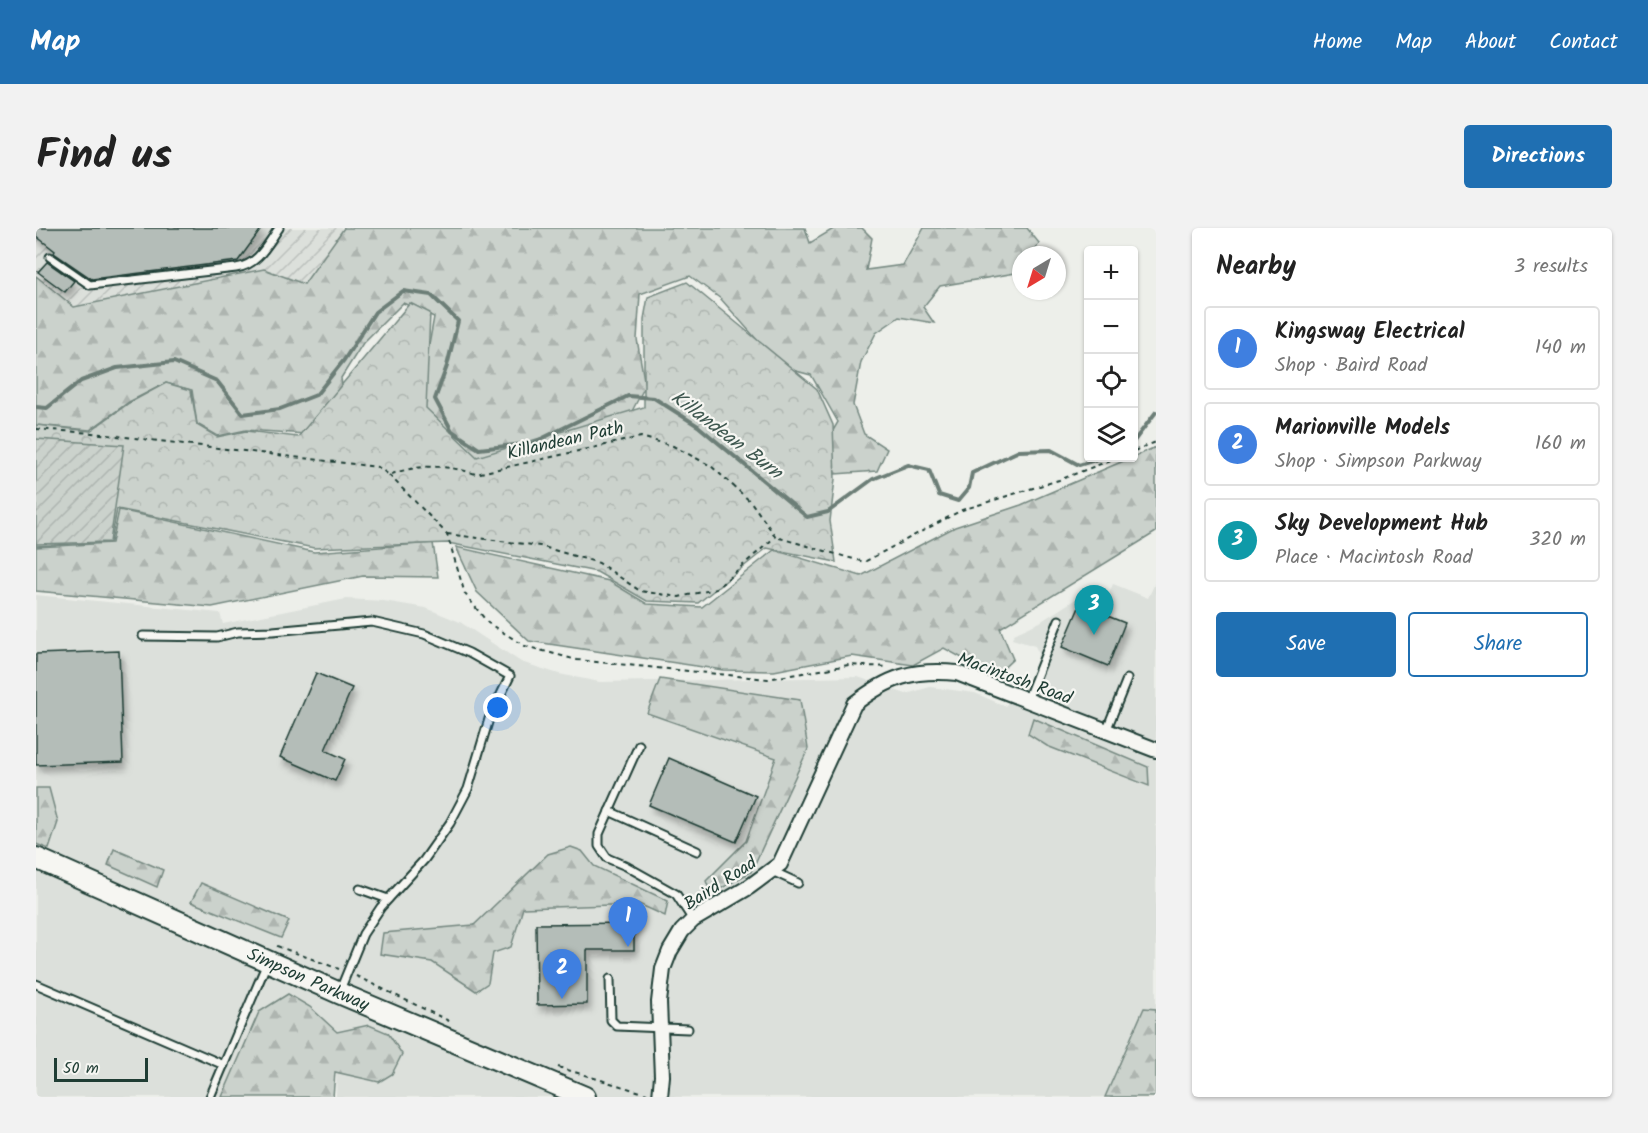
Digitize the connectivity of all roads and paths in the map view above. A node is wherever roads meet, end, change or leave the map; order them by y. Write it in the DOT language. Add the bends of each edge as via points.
graph roads {
  1 [pos="279,228"];
  2 [pos="50,257"];
  3 [pos="36,429"];
  4 [pos="1156,442"];
  5 [pos="1138,449"];
  6 [pos="1106,462"];
  7 [pos="389,475"];
  8 [pos="447,534"];
  9 [pos="776,537"];
  10 [pos="1059,620"];
  11 [pos="143,636"];
  12 [pos="903,676"];
  13 [pos="1127,679"];
  14 [pos="1027,700"];
  15 [pos="1106,731"];
  16 [pos="834,743"];
  17 [pos="639,745"];
  18 [pos="1156,750"];
  19 [pos="609,812"];
  20 [pos="697,851"];
  21 [pos="36,858"];
  22 [pos="772,871"];
  23 [pos="798,883"];
  24 [pos="360,889"];
  25 [pos="388,899"];
  26 [pos="693,920"];
  27 [pos="268,961"];
  28 [pos="609,979"];
  29 [pos="36,984"];
  30 [pos="339,993"];
  31 [pos="660,1029"];
  32 [pos="688,1029"];
  33 [pos="224,1065"];
  34 [pos="556,1092"];
  35 [pos="210,1097"];
  36 [pos="585,1097"];
  37 [pos="660,1097"];
  1 -- 2 [label="lane" via="248,267 90,285"];
  3 -- 7 [label="path" via="378,467"];
  4 -- 5 [label="path"];
  6 -- 9 [label="path" via="962,510 864,561"];
  7 -- 8 [label="path"];
  7 -- 9 [label="path, Killandean Path" via="410,468 452,467 476,474 641,437 673,446 711,466 751,502"];
  8 -- 9 [label="path" via="540,546 599,563 640,591 679,597 716,589"];
  8 -- 12 [label="path" via="465,594 488,623 525,646 577,660 768,679 849,665 897,668"];
  10 -- 14 [label="lane"];
  11 -- 25 [label="lane" via="218,637 238,632 372,622 424,634 510,676 489,719 468,789 450,823 424,860"];
  12 -- 14 [label="street, Macintosh Road" via="929,671 957,673"];
  12 -- 16 [label="street, Macintosh Road" via="875,687 854,704"];
  13 -- 15 [label="lane"];
  14 -- 15 [label="street, Macintosh Road"];
  15 -- 18 [label="street, Macintosh Road"];
  16 -- 22 [label="street, Baird Road" via="780,864"];
  17 -- 19 [label="lane"];
  19 -- 20 [label="lane"];
  19 -- 26 [label="lane" via="599,834 599,846 607,858 676,894"];
  21 -- 27 [label="main road, Simpson Parkway"];
  22 -- 23 [label="lane"];
  22 -- 26 [label="street, Baird Road"];
  24 -- 25 [label="lane"];
  25 -- 30 [label="lane" via="363,934"];
  26 -- 31 [label="street, Baird Road" via="669,951 663,969"];
  27 -- 30 [label="main road, Simpson Parkway"];
  27 -- 33 [label="lane"];
  28 -- 31 [label="lane" via="611,1020 616,1026"];
  29 -- 33 [label="lane"];
  30 -- 34 [label="main road, Simpson Parkway"];
  31 -- 32 [label="lane"];
  31 -- 37 [label="street, Baird Road"];
  33 -- 35 [label="lane"];
  34 -- 36 [label="main road, Simpson Parkway"];
}
